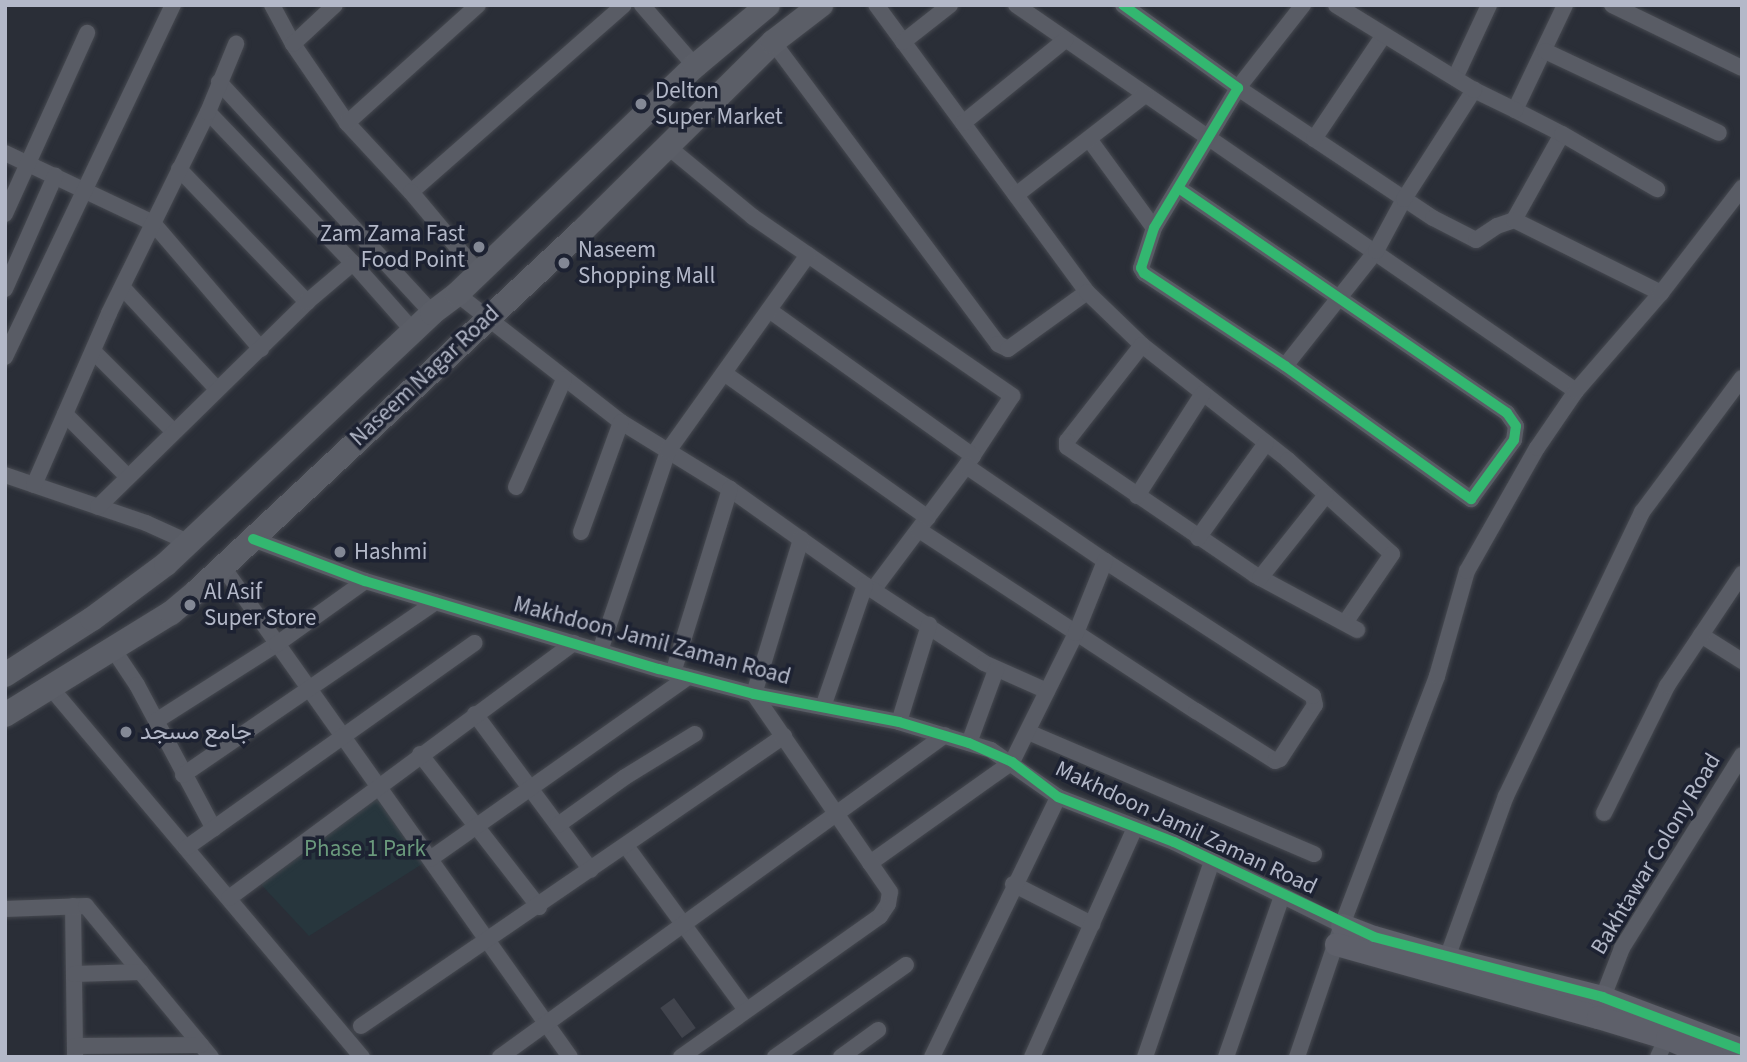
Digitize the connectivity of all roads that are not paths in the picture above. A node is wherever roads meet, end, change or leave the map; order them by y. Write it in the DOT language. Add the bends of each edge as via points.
graph roads {
  1 [pos="173,5"];
  2 [pos="272,5"];
  3 [pos="335,5"];
  4 [pos="478,5"];
  5 [pos="624,5"];
  6 [pos="642,5"];
  7 [pos="768,5"];
  8 [pos="821,5"];
  9 [pos="876,5"];
  10 [pos="950,5"];
  11 [pos="1016,5"];
  12 [pos="1123,5"];
  13 [pos="1303,5"];
  14 [pos="1336,5"];
  15 [pos="1489,5"];
  16 [pos="1565,5"];
  17 [pos="1612,5"];
  18 [pos="88,33"];
  19 [pos="1384,34"];
  20 [pos="1065,40"];
  21 [pos="773,42"];
  22 [pos="903,42"];
  23 [pos="236,44"];
  24 [pos="293,44"];
  25 [pos="1545,51"];
  26 [pos="695,66"];
  27 [pos="1742,68"];
  28 [pos="1455,78"];
  29 [pos="219,82"];
  30 [pos="1238,88"];
  31 [pos="1474,90"];
  32 [pos="1145,95"];
  33 [pos="1515,110"];
  34 [pos="208,112"];
  35 [pos="347,123"];
  36 [pos="963,123"];
  37 [pos="1562,134"];
  38 [pos="1719,134"];
  39 [pos="1089,139"];
  40 [pos="1208,139"];
  41 [pos="1314,139"];
  42 [pos="667,146"];
  43 [pos="5,153"];
  44 [pos="28,164"];
  45 [pos="179,169"];
  46 [pos="55,176"];
  47 [pos="1179,188"];
  48 [pos="1742,188"];
  49 [pos="1657,189"];
  50 [pos="83,190"];
  51 [pos="411,192"];
  52 [pos="1016,195"];
  53 [pos="1404,199"];
  54 [pos="5,214"];
  55 [pos="1514,220"];
  56 [pos="153,223"];
  57 [pos="1154,228"];
  58 [pos="1376,251"];
  59 [pos="808,255"];
  60 [pos="353,263"];
  61 [pos="478,272"];
  62 [pos="123,288"];
  63 [pos="5,289"];
  64 [pos="1087,292"];
  65 [pos="1661,293"];
  66 [pos="457,294"];
  67 [pos="1338,298"];
  68 [pos="307,302"];
  69 [pos="769,310"];
  70 [pos="432,313"];
  71 [pos="486,318"];
  72 [pos="414,332"];
  73 [pos="1142,345"];
  74 [pos="261,349"];
  75 [pos="93,351"];
  76 [pos="5,357"];
  77 [pos="1286,366"];
  78 [pos="724,373"];
  79 [pos="1742,378"];
  80 [pos="564,379"];
  81 [pos="217,389"];
  82 [pos="1576,391"];
  83 [pos="1203,393"];
  84 [pos="65,414"];
  85 [pos="621,422"];
  86 [pos="173,431"];
  87 [pos="1266,443"];
  88 [pos="668,451"];
  89 [pos="970,461"];
  90 [pos="5,475"];
  91 [pos="127,476"];
  92 [pos="34,485"];
  93 [pos="516,487"];
  94 [pos="730,489"];
  95 [pos="1326,495"];
  96 [pos="1137,496"];
  97 [pos="98,507"];
  98 [pos="924,524"];
  99 [pos="581,532"];
  100 [pos="1198,538"];
  101 [pos="253,539"];
  102 [pos="801,540"];
  103 [pos="188,542"];
  104 [pos="1105,561"];
  105 [pos="223,567"];
  106 [pos="157,571"];
  107 [pos="1742,574"];
  108 [pos="1260,578"];
  109 [pos="365,581"];
  110 [pos="869,587"];
  111 [pos="436,602"];
  112 [pos="181,604"];
  113 [pos="929,625"];
  114 [pos="1076,633"];
  115 [pos="1701,635"];
  116 [pos="474,643"];
  117 [pos="574,643"];
  118 [pos="276,644"];
  119 [pos="113,649"];
  120 [pos="600,651"];
  121 [pos="1742,661"];
  122 [pos="996,670"];
  123 [pos="5,675"];
  124 [pos="680,675"];
  125 [pos="51,688"];
  126 [pos="308,689"];
  127 [pos="1047,691"];
  128 [pos="754,694"];
  129 [pos="823,708"];
  130 [pos="475,714"];
  131 [pos="5,715"];
  132 [pos="156,721"];
  133 [pos="899,722"];
  134 [pos="1028,732"];
  135 [pos="695,734"];
  136 [pos="946,735"];
  137 [pos="785,736"];
  138 [pos="342,737"];
  139 [pos="969,743"];
  140 [pos="421,754"];
  141 [pos="1742,755"];
  142 [pos="1012,762"];
  143 [pos="183,775"];
  144 [pos="377,785"];
  145 [pos="531,788"];
  146 [pos="1058,797"];
  147 [pos="837,813"];
  148 [pos="1604,813"];
  149 [pos="558,825"];
  150 [pos="476,827"];
  151 [pos="214,828"];
  152 [pos="1135,828"];
  153 [pos="626,846"];
  154 [pos="186,848"];
  155 [pos="1314,854"];
  156 [pos="430,859"];
  157 [pos="1212,861"];
  158 [pos="870,863"];
  159 [pos="591,870"];
  160 [pos="1013,884"];
  161 [pos="1282,896"];
  162 [pos="229,898"];
  163 [pos="73,906"];
  164 [pos="539,906"];
  165 [pos="5,909"];
  166 [pos="684,924"];
  167 [pos="1092,924"];
  168 [pos="1339,934"];
  169 [pos="488,942"];
  170 [pos="1447,958"];
  171 [pos="906,965"];
  172 [pos="141,972"];
  173 [pos="74,974"];
  174 [pos="1600,1007"];
  175 [pos="746,1010"];
  176 [pos="546,1023"];
  177 [pos="361,1026"];
  178 [pos="878,1030"];
  179 [pos="1666,1039"];
  180 [pos="1742,1050"];
  181 [pos="206,1051"];
  182 [pos="701,1051"];
  183 [pos="75,1052"];
  184 [pos="362,1057"];
  185 [pos="500,1057"];
  186 [pos="570,1057"];
  187 [pos="681,1057"];
  188 [pos="775,1057"];
  189 [pos="841,1057"];
  190 [pos="932,1057"];
  191 [pos="1032,1057"];
  192 [pos="1145,1057"];
  193 [pos="1226,1057"];
  194 [pos="1297,1057"];
  195 [pos="1712,1057"];
  1 -- 50 [label="street"];
  2 -- 24 [label="street"];
  3 -- 24 [label="street"];
  4 -- 35 [label="street"];
  5 -- 51 [label="street"];
  6 -- 26 [label="street"];
  7 -- 26 [label="main road, Naseem Nagar Road"];
  8 -- 21 [label="main road, Naseem Nagar Road"];
  9 -- 22 [label="street"];
  10 -- 22 [label="street"];
  11 -- 20 [label="street"];
  12 -- 30 [label="street"];
  13 -- 30 [label="street"];
  14 -- 19 [label="street"];
  15 -- 28 [label="street"];
  16 -- 25 [label="street"];
  17 -- 27 [label="street"];
  18 -- 44 [label="street"];
  19 -- 28 [label="street"];
  19 -- 41 [label="street"];
  20 -- 32 [label="street"];
  20 -- 36 [label="street"];
  21 -- 42 [label="main road, Naseem Nagar Road"];
  21 -- 64 [label="street" via="1003,348 1008,349"];
  22 -- 36 [label="street"];
  23 -- 29 [label="street"];
  24 -- 35 [label="street"];
  25 -- 33 [label="street"];
  25 -- 38 [label="street"];
  26 -- 61 [label="main road, Naseem Nagar Road"];
  28 -- 31 [label="street"];
  29 -- 34 [label="street"];
  29 -- 70 [label="street"];
  30 -- 40 [label="street"];
  30 -- 41 [label="street"];
  31 -- 33 [label="street"];
  31 -- 53 [label="street"];
  32 -- 39 [label="street"];
  32 -- 40 [label="street"];
  33 -- 37 [label="street"];
  34 -- 45 [label="street"];
  34 -- 60 [label="street"];
  35 -- 51 [label="street"];
  36 -- 52 [label="street"];
  37 -- 49 [label="street"];
  37 -- 55 [label="street"];
  39 -- 52 [label="street"];
  39 -- 57 [label="street"];
  40 -- 47 [label="street"];
  40 -- 58 [label="street"];
  41 -- 53 [label="street"];
  42 -- 59 [label="street" via="753,217"];
  42 -- 71 [label="main road, Naseem Nagar Road"];
  43 -- 44 [label="street"];
  44 -- 46 [label="street"];
  44 -- 54 [label="street"];
  45 -- 56 [label="street"];
  45 -- 68 [label="street"];
  46 -- 50 [label="street"];
  46 -- 63 [label="street"];
  47 -- 57 [label="street"];
  47 -- 67 [label="street"];
  48 -- 65 [label="street"];
  50 -- 56 [label="street"];
  50 -- 76 [label="street"];
  51 -- 61 [label="street"];
  52 -- 64 [label="street"];
  53 -- 55 [label="street" via="1476,240"];
  53 -- 58 [label="street"];
  55 -- 65 [label="street"];
  56 -- 62 [label="street"];
  56 -- 74 [label="street"];
  57 -- 77 [label="street" via="1141,268 1144,273"];
  58 -- 67 [label="street"];
  58 -- 82 [label="street"];
  59 -- 69 [label="street"];
  59 -- 89 [label="street" via="1012,396"];
  60 -- 68 [label="street"];
  60 -- 72 [label="street"];
  61 -- 66 [label="main road, Naseem Nagar Road"];
  62 -- 75 [label="street"];
  62 -- 81 [label="street"];
  64 -- 73 [label="street"];
  65 -- 82 [label="street"];
  66 -- 70 [label="main road, Naseem Nagar Road"];
  66 -- 71 [label="street"];
  67 -- 77 [label="street"];
  67 -- 77 [label="street" via="1507,413 1516,426 1514,440 1471,499"];
  68 -- 74 [label="street"];
  69 -- 78 [label="street"];
  69 -- 89 [label="street"];
  70 -- 72 [label="main road, Naseem Nagar Road"];
  71 -- 80 [label="street"];
  71 -- 101 [label="main road, Naseem Nagar Road"];
  72 -- 103 [label="main road, Naseem Nagar Road"];
  73 -- 83 [label="street"];
  73 -- 96 [label="street" via="1067,441 1071,452"];
  74 -- 81 [label="street"];
  75 -- 84 [label="street"];
  75 -- 86 [label="street"];
  78 -- 88 [label="street"];
  78 -- 98 [label="street"];
  79 -- 170 [label="street" via="1642,512 1506,796"];
  80 -- 85 [label="street"];
  80 -- 93 [label="street"];
  81 -- 86 [label="street"];
  82 -- 168 [label="street" via="1537,448 1467,571 1437,676"];
  83 -- 87 [label="street"];
  83 -- 96 [label="street"];
  84 -- 91 [label="street"];
  84 -- 92 [label="street"];
  85 -- 88 [label="street"];
  85 -- 99 [label="street"];
  86 -- 91 [label="street"];
  87 -- 95 [label="street"];
  87 -- 100 [label="street"];
  88 -- 94 [label="street"];
  88 -- 120 [label="street"];
  89 -- 98 [label="street"];
  89 -- 104 [label="street"];
  90 -- 92 [label="street"];
  91 -- 97 [label="street"];
  92 -- 97 [label="street"];
  94 -- 102 [label="street"];
  94 -- 124 [label="street"];
  95 -- 108 [label="street"];
  95 -- 108 [label="street" via="1392,554 1351,627"];
  96 -- 100 [label="street"];
  97 -- 103 [label="street"];
  98 -- 110 [label="street"];
  98 -- 114 [label="street"];
  100 -- 108 [label="street"];
  101 -- 105 [label="main road, Naseem Nagar Road"];
  101 -- 109 [label="street, Makhdoon Jamil Zaman Road"];
  102 -- 110 [label="street"];
  102 -- 128 [label="street"];
  103 -- 106 [label="main road, Naseem Nagar Road"];
  104 -- 114 [label="street"];
  104 -- 114 [label="street" via="1313,696 1315,705 1275,761"];
  105 -- 112 [label="main road, Naseem Nagar Road"];
  105 -- 118 [label="street"];
  106 -- 112 [label="main road" via="186,579 187,593"];
  106 -- 123 [label="main road, Naseem Nagar Road"];
  107 -- 115 [label="street"];
  109 -- 111 [label="street, Makhdoon Jamil Zaman Road"];
  109 -- 118 [label="street"];
  110 -- 113 [label="street"];
  110 -- 129 [label="street"];
  111 -- 117 [label="street, Makhdoon Jamil Zaman Road"];
  111 -- 126 [label="street"];
  112 -- 119 [label="main road, Naseem Nagar Road"];
  113 -- 122 [label="street"];
  113 -- 133 [label="street"];
  114 -- 127 [label="street"];
  115 -- 121 [label="street"];
  115 -- 148 [label="street" via="1667,686"];
  116 -- 138 [label="street"];
  117 -- 120 [label="street, Makhdoon Jamil Zaman Road"];
  117 -- 130 [label="street"];
  118 -- 126 [label="street"];
  118 -- 132 [label="street"];
  119 -- 125 [label="main road, Naseem Nagar Road"];
  119 -- 132 [label="street"];
  120 -- 124 [label="street, Makhdoon Jamil Zaman Road"];
  122 -- 127 [label="street"];
  122 -- 139 [label="street"];
  124 -- 128 [label="street, Makhdoon Jamil Zaman Road"];
  124 -- 145 [label="street"];
  125 -- 131 [label="main road, Naseem Nagar Road"];
  125 -- 154 [label="street"];
  126 -- 138 [label="street"];
  126 -- 143 [label="street"];
  127 -- 134 [label="street"];
  128 -- 129 [label="street, Makhdoon Jamil Zaman Road"];
  128 -- 137 [label="street"];
  129 -- 133 [label="street, Makhdoon Jamil Zaman Road"];
  130 -- 140 [label="street"];
  130 -- 145 [label="street"];
  132 -- 143 [label="street"];
  133 -- 136 [label="street, Makhdoon Jamil Zaman Road"];
  134 -- 142 [label="street"];
  134 -- 155 [label="street"];
  135 -- 149 [label="street"];
  136 -- 139 [label="street, Makhdoon Jamil Zaman Road"];
  136 -- 147 [label="street"];
  137 -- 147 [label="street"];
  137 -- 153 [label="street"];
  138 -- 144 [label="street"];
  138 -- 151 [label="street"];
  139 -- 142 [label="street, Makhdoon Jamil Zaman Road"];
  140 -- 144 [label="street"];
  140 -- 150 [label="street"];
  141 -- 174 [label="street, Bakhtawar Colony Road" via="1622,948"];
  142 -- 146 [label="street, Makhdoon Jamil Zaman Road"];
  142 -- 158 [label="street"];
  143 -- 151 [label="street"];
  144 -- 156 [label="street"];
  144 -- 162 [label="street"];
  145 -- 149 [label="street"];
  145 -- 150 [label="street"];
  146 -- 152 [label="street, Makhdoon Jamil Zaman Road"];
  146 -- 160 [label="street"];
  147 -- 158 [label="street"];
  147 -- 166 [label="street"];
  149 -- 159 [label="street"];
  150 -- 156 [label="street"];
  150 -- 164 [label="street"];
  151 -- 154 [label="street"];
  152 -- 157 [label="street, Makhdoon Jamil Zaman Road"];
  152 -- 167 [label="street"];
  153 -- 159 [label="street"];
  153 -- 166 [label="street"];
  154 -- 162 [label="street"];
  156 -- 169 [label="street"];
  157 -- 161 [label="street, Makhdoon Jamil Zaman Road"];
  157 -- 192 [label="street"];
  158 -- 175 [label="street" via="890,892 880,916"];
  159 -- 164 [label="street"];
  160 -- 167 [label="street"];
  160 -- 190 [label="street"];
  161 -- 168 [label="street, Makhdoon Jamil Zaman Road"];
  161 -- 193 [label="street"];
  162 -- 184 [label="street"];
  163 -- 165 [label="street"];
  163 -- 172 [label="street" via="86,906"];
  163 -- 173 [label="street"];
  164 -- 169 [label="street"];
  166 -- 175 [label="street"];
  166 -- 176 [label="street"];
  167 -- 191 [label="street"];
  168 -- 170 [label="street, Makhdoon Jamil Zaman Road" via="1374,937"];
  168 -- 174 [label="street, Makhdoon Jamil Zaman Road"];
  168 -- 194 [label="street"];
  169 -- 176 [label="street"];
  169 -- 177 [label="street"];
  170 -- 174 [label="street, Makhdoon Jamil Zaman Road"];
  171 -- 188 [label="street"];
  172 -- 173 [label="street"];
  172 -- 181 [label="street"];
  173 -- 183 [label="street"];
  174 -- 179 [label="street, Makhdoon Jamil Zaman Road"];
  175 -- 182 [label="street"];
  176 -- 185 [label="street"];
  176 -- 186 [label="street"];
  178 -- 189 [label="street"];
  179 -- 180 [label="street, Makhdoon Jamil Zaman Road"];
  179 -- 195 [label="street, Makhdoon Jamil Zaman Road"];
  181 -- 183 [label="street"];
  182 -- 187 [label="street"];
}
